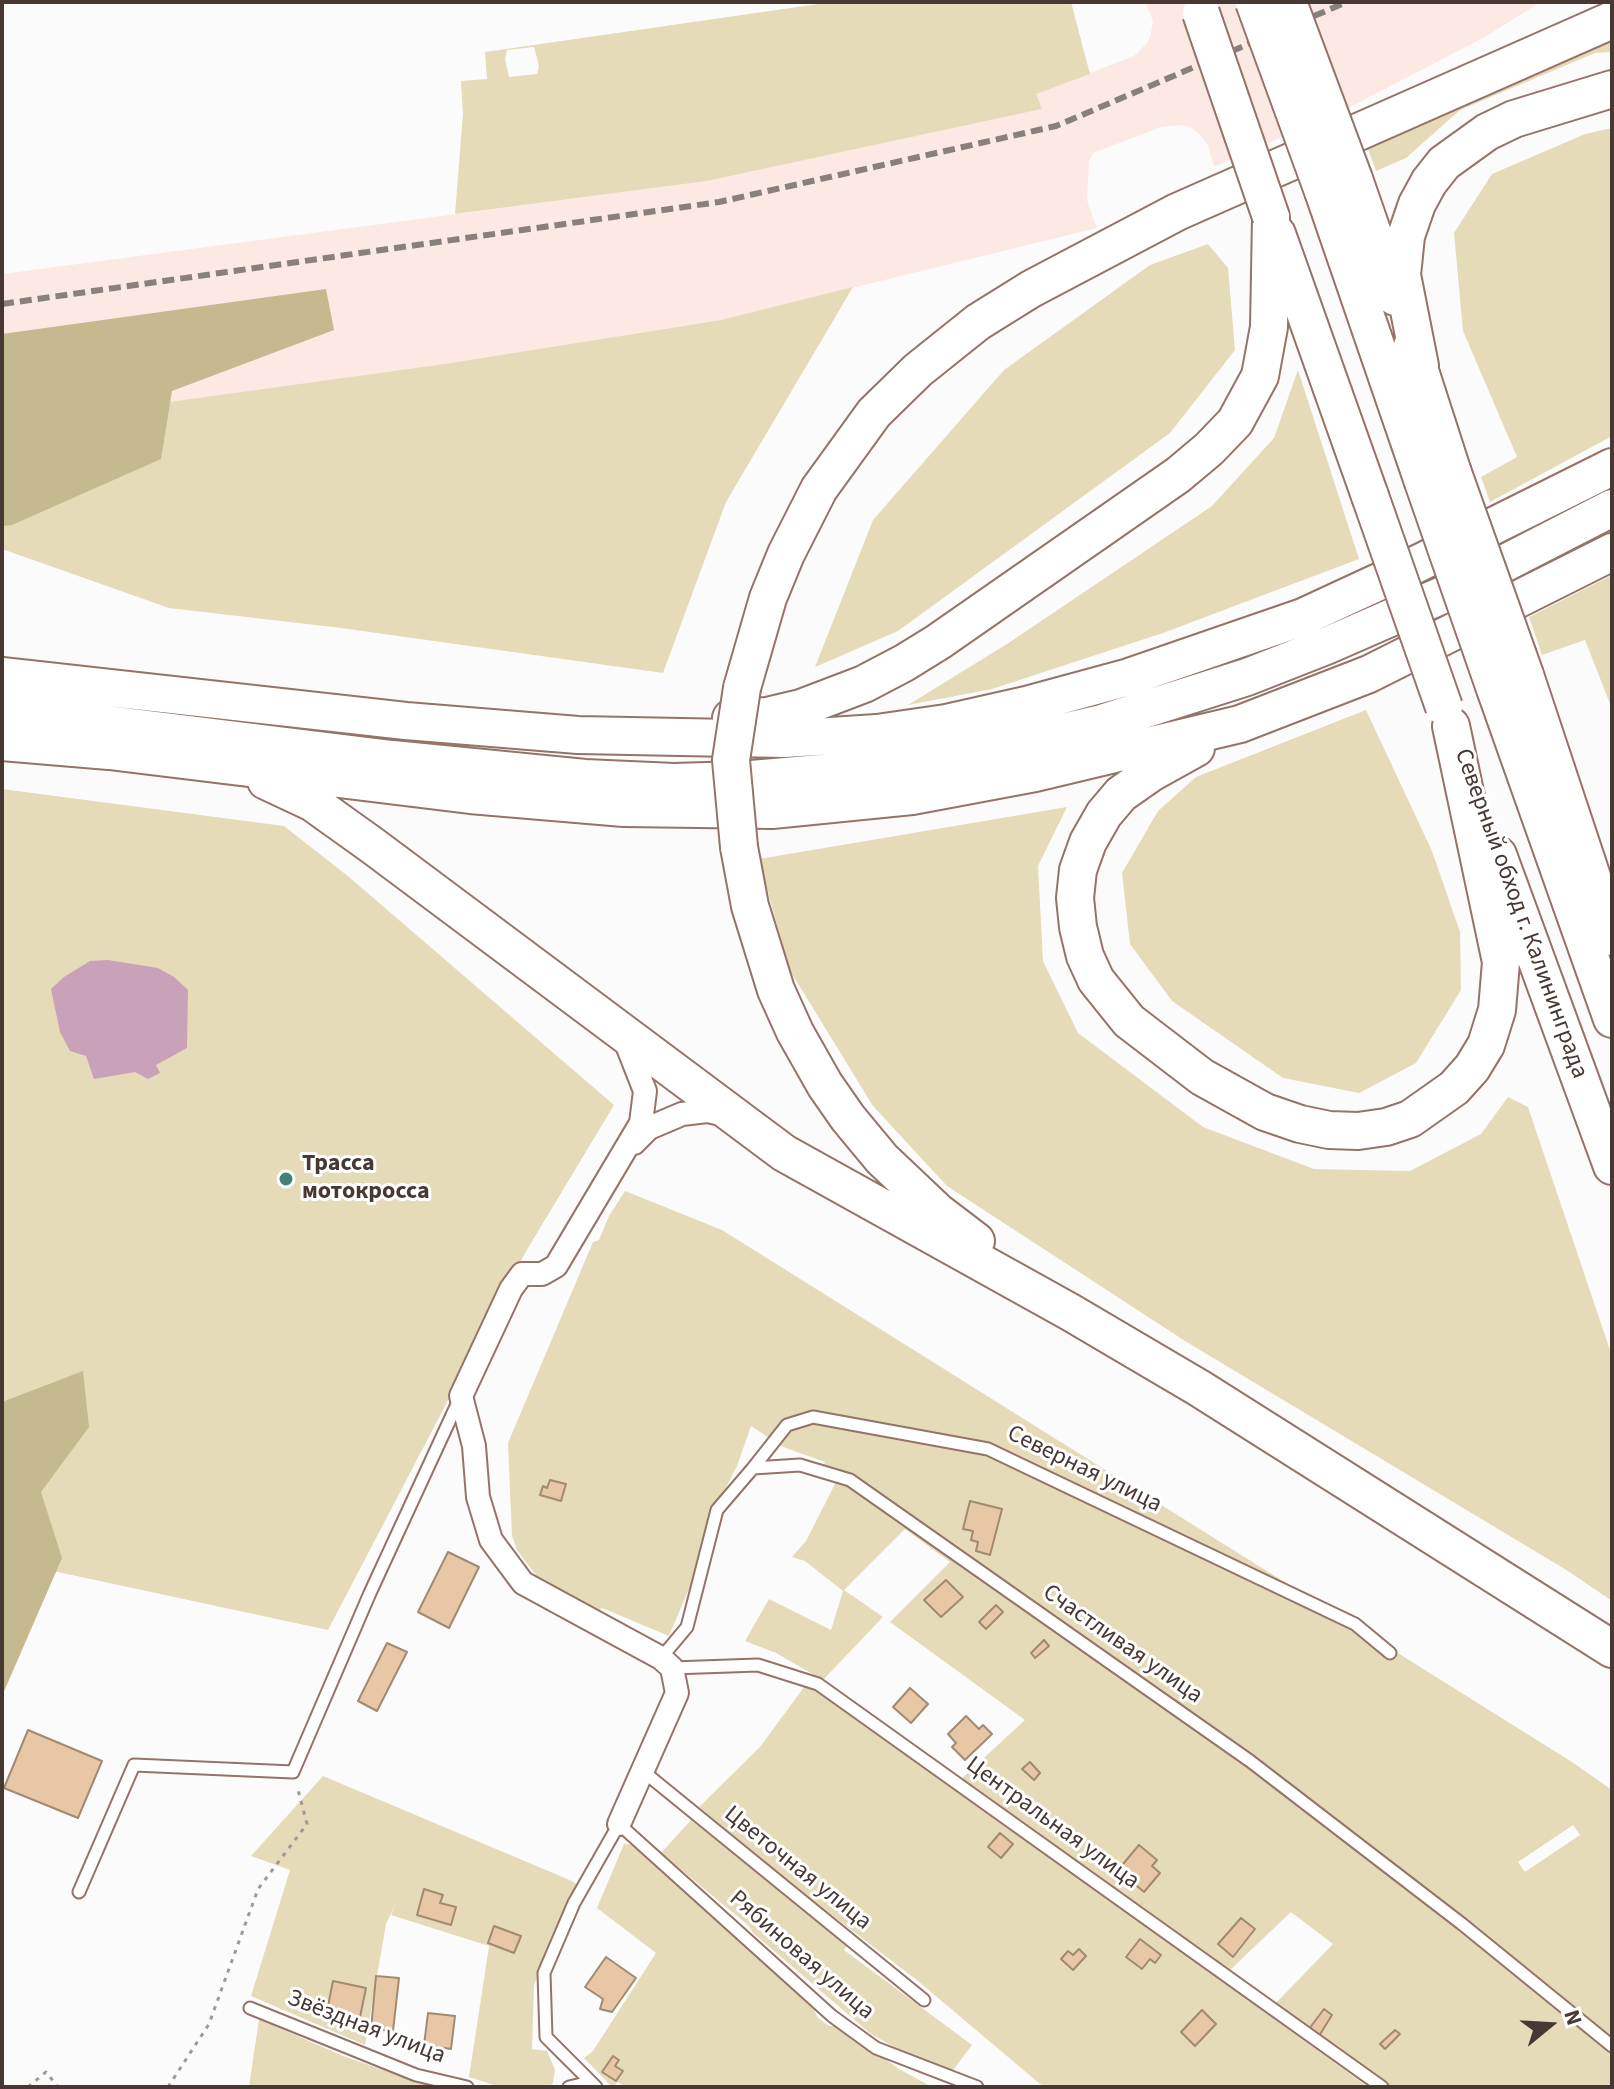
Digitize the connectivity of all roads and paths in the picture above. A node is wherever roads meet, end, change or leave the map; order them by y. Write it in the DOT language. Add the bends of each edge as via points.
graph roads {
  1 [pos="1254,2"];
  2 [pos="1288,2"];
  3 [pos="1199,8"];
  4 [pos="1612,20"];
  5 [pos="1612,89"];
  6 [pos="1339,186"];
  7 [pos="1271,217"];
  8 [pos="1420,366"];
  9 [pos="1612,467"];
  10 [pos="1437,474"];
  11 [pos="1612,508"];
  12 [pos="1612,552"];
  13 [pos="2,676"];
  14 [pos="1510,681"];
  15 [pos="2,711"];
  16 [pos="1448,716"];
  17 [pos="1240,724"];
  18 [pos="578,735"];
  19 [pos="2,742"];
  20 [pos="227,765"];
  21 [pos="1577,827"];
  22 [pos="1612,880"];
  23 [pos="1612,937"];
  24 [pos="1612,1019"];
  25 [pos="621,1032"];
  26 [pos="734,1117"];
  27 [pos="630,1146"];
  28 [pos="1612,1166"];
  29 [pos="1070,1312"];
  30 [pos="461,1396"];
  31 [pos="753,1468"];
  32 [pos="1612,1649"];
  33 [pos="1390,1653"];
  34 [pos="666,1663"];
  35 [pos="293,1772"];
  36 [pos="644,1772"];
  37 [pos="619,1824"];
  38 [pos="79,1892"];
  39 [pos="924,2000"];
  40 [pos="250,2008"];
  41 [pos="1612,2046"];
  42 [pos="593,2084"];
  43 [pos="28,2087"];
  44 [pos="58,2087"];
  45 [pos="168,2087"];
  46 [pos="467,2087"];
  47 [pos="569,2087"];
  48 [pos="977,2087"];
  49 [pos="1382,2087"];
  1 -- 6 [label="highway, bridge"];
  2 -- 6 [label="highway, bridge"];
  3 -- 7 [label="highway, bridge"];
  4 -- 29 [label="highway, bridge" via="1177,212 978,322 874,413 819,489 786,554 742,688 731,760 750,906 776,990 795,1032 848,1118 882,1159 938,1212"];
  5 -- 8 [label="highway" via="1487,132 1444,163 1429,182 1406,236 1402,275"];
  6 -- 8 [label="highway"];
  6 -- 10 [label="highway"];
  7 -- 16 [label="highway, bridge"];
  7 -- 18 [label="highway" via="1269,327 1260,376 1235,422 1178,475 938,642 832,698 767,716 641,724"];
  8 -- 10 [label="highway"];
  9 -- 18 [label="highway" via="1303,617 1170,664 1026,705 946,723 834,737"];
  10 -- 14 [label="highway, bridge"];
  11 -- 15 [label="highway" via="1445,594 1247,677 1102,723 878,768 740,780 585,778"];
  12 -- 17 [label="highway" via="1369,674"];
  13 -- 18 [label="highway"];
  14 -- 21 [label="highway"];
  14 -- 24 [label="highway"];
  16 -- 17 [label="highway" via="1501,962 1497,1010 1486,1045 1454,1088 1410,1119 1358,1131 1329,1130 1277,1116 1202,1077 1129,1021 1096,980 1085,956 1075,898 1078,870 1104,814 1151,773"];
  16 -- 28 [label="highway, Северный обход г. Калининграда"];
  17 -- 20 [label="highway" via="975,786 772,810 608,806 470,795"];
  19 -- 20 [label="highway"];
  20 -- 25 [label="highway" via="313,803"];
  21 -- 22 [label="highway"];
  21 -- 23 [label="highway"];
  25 -- 26 [label="highway"];
  25 -- 27 [label="street" via="646,1099"];
  26 -- 27 [label="street" via="707,1111 682,1114 649,1128"];
  26 -- 29 [label="highway" via="784,1153"];
  27 -- 30 [label="street" via="556,1266 542,1274 522,1274 511,1289"];
  29 -- 32 [label="highway"];
  30 -- 34 [label="street" via="491,1540 523,1583"];
  30 -- 35 [label="lane"];
  31 -- 33 [label="lane, Северная улица" via="787,1425 813,1417 988,1449 1355,1624"];
  31 -- 34 [label="lane" via="717,1510 687,1627"];
  31 -- 41 [label="lane, Счастливая улица" via="800,1465 850,1480 1250,1761"];
  34 -- 36 [label="street" via="677,1693"];
  34 -- 49 [label="lane, Центральная улица" via="758,1665 818,1684"];
  35 -- 38 [label="lane" via="134,1765"];
  35 -- 45 [label="path" via="307,1824 258,1889 209,2024"];
  36 -- 37 [label="street"];
  36 -- 39 [label="lane, Цветочная улица"];
  37 -- 42 [label="lane" via="574,1903 544,1973 546,2037"];
  37 -- 48 [label="lane, Рябиновая улица" via="832,2016 876,2048"];
  40 -- 46 [label="lane, Звёздная улица" via="416,2075"];
  42 -- 47 [label="lane"];
  43 -- 44 [label="path" via="46,2072"];
}
